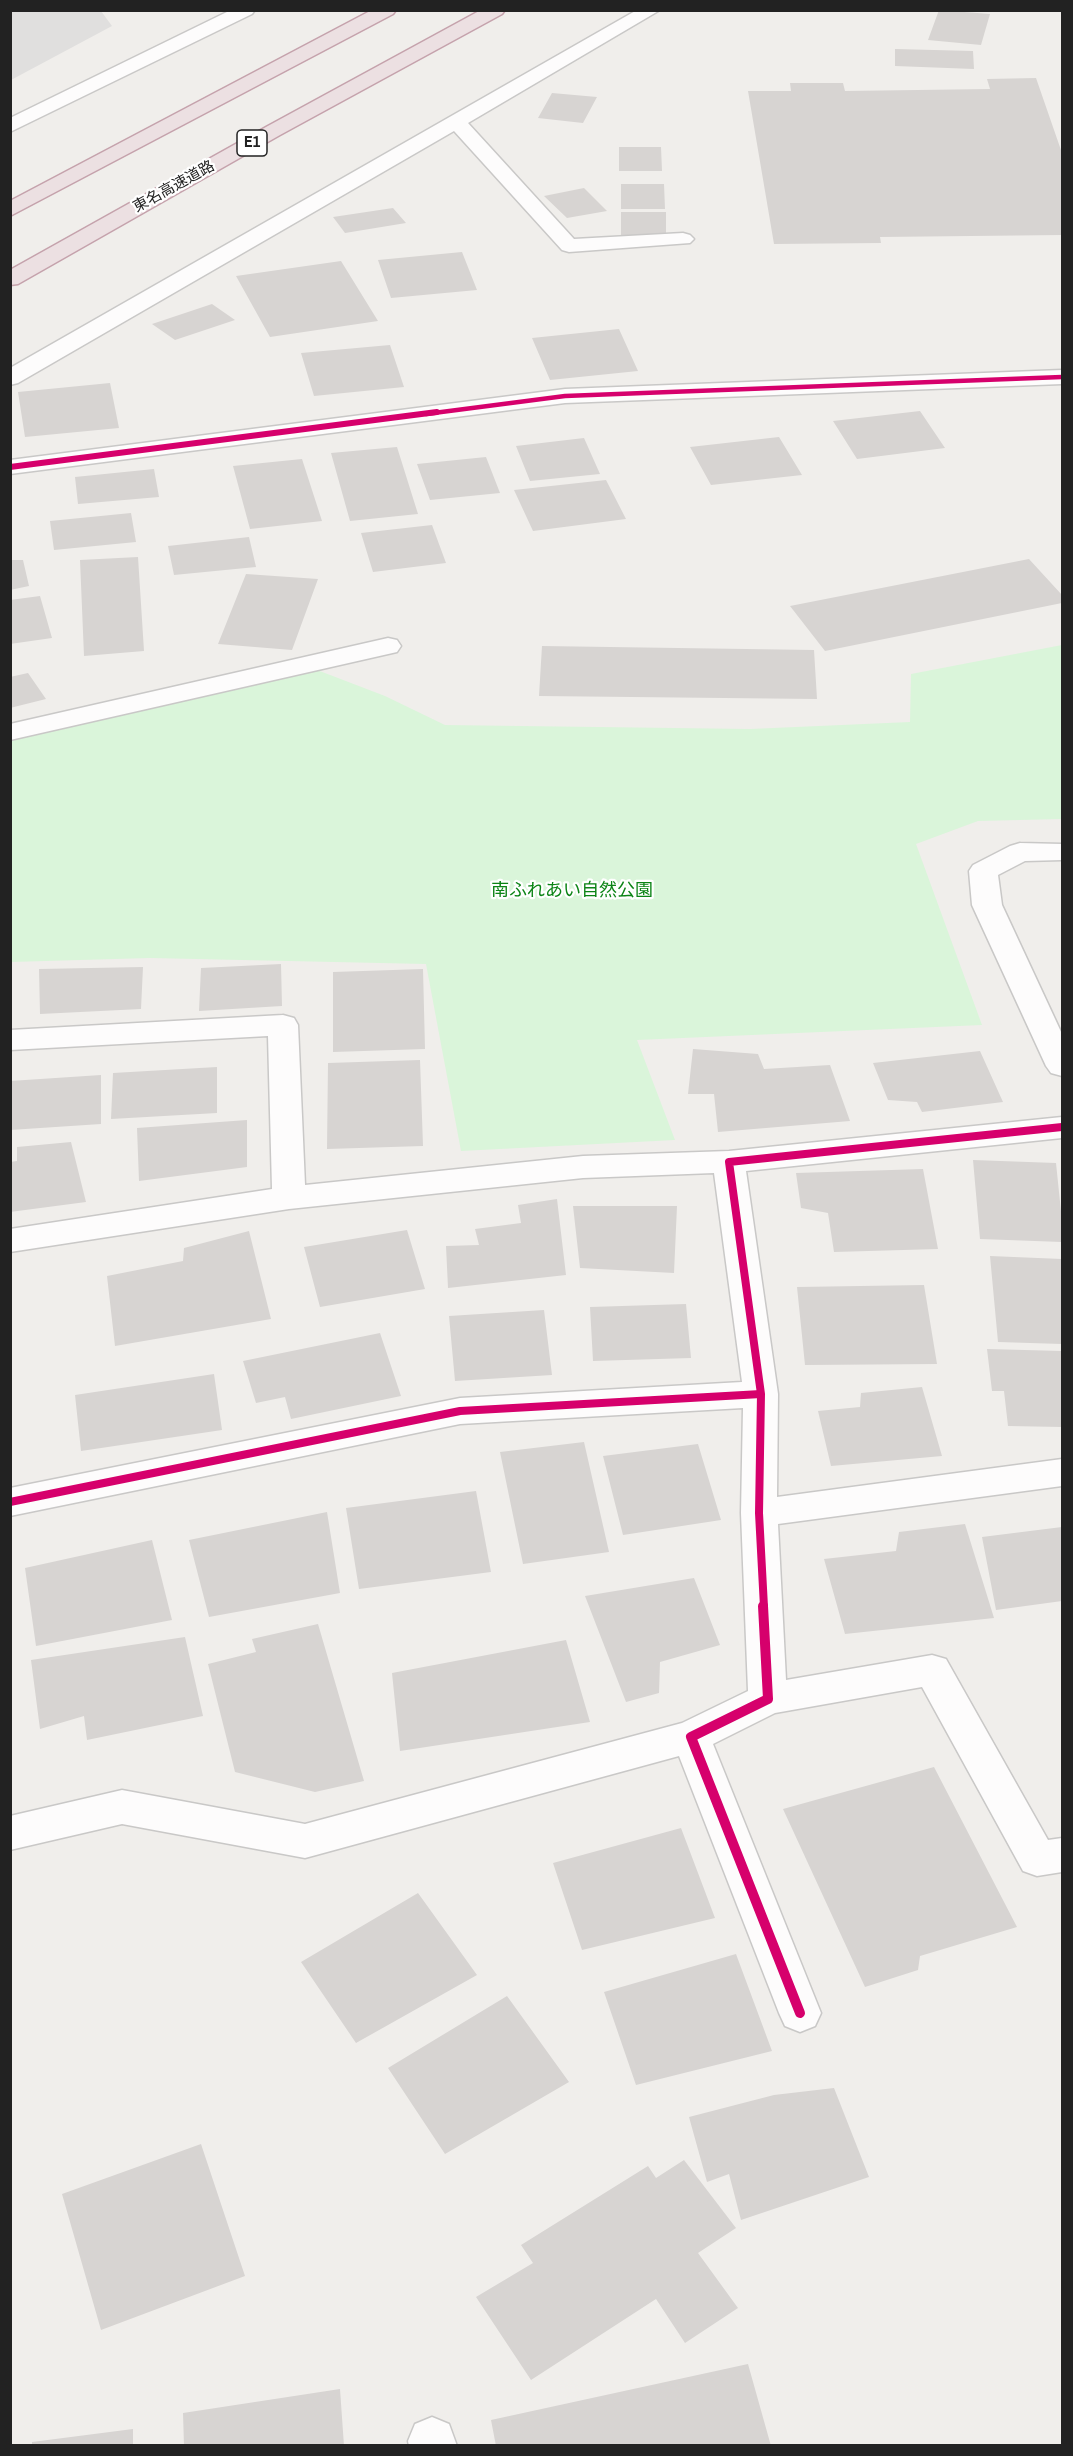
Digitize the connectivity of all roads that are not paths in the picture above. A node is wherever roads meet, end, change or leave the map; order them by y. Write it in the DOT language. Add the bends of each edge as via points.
graph roads {
  1 [pos="246,10"];
  2 [pos="387,10"];
  3 [pos="496,10"];
  4 [pos="651,10"];
  5 [pos="456,122"];
  6 [pos="10,126"];
  7 [pos="10,210"];
  8 [pos="683,239"];
  9 [pos="10,279"];
  10 [pos="1062,377"];
  11 [pos="10,378"];
  12 [pos="10,467"];
  13 [pos="388,646"];
  14 [pos="10,732"];
  15 [pos="1062,852"];
  16 [pos="10,1040"];
  17 [pos="1062,1066"];
  18 [pos="1062,1127"];
  19 [pos="729,1162"];
  20 [pos="290,1198"];
  21 [pos="10,1241"];
  22 [pos="761,1394"];
  23 [pos="1062,1472"];
  24 [pos="10,1502"];
  25 [pos="759,1514"];
  26 [pos="768,1699"];
  27 [pos="691,1737"];
  28 [pos="10,1833"];
  29 [pos="1062,1855"];
  30 [pos="800,2013"];
  1 -- 6 [label="street"];
  2 -- 7 [label="highway"];
  3 -- 9 [label="highway, 東名高速道路 / E1"];
  4 -- 5 [label="street"];
  5 -- 8 [label="street" via="569,246"];
  5 -- 11 [label="street"];
  10 -- 12 [label="street" via="565,396"];
  13 -- 14 [label="street"];
  15 -- 17 [label="street" via="1020,852 983,871 987,905"];
  16 -- 20 [label="street" via="283,1025"];
  18 -- 19 [label="street"];
  19 -- 20 [label="street" via="583,1167"];
  19 -- 22 [label="street"];
  20 -- 21 [label="street"];
  22 -- 24 [label="street" via="460,1411"];
  22 -- 25 [label="street"];
  23 -- 25 [label="street"];
  25 -- 26 [label="street"];
  26 -- 27 [label="street"];
  26 -- 29 [label="street" via="932,1670 1037,1859"];
  27 -- 28 [label="street" via="305,1841 122,1807"];
  27 -- 30 [label="street"];
}
